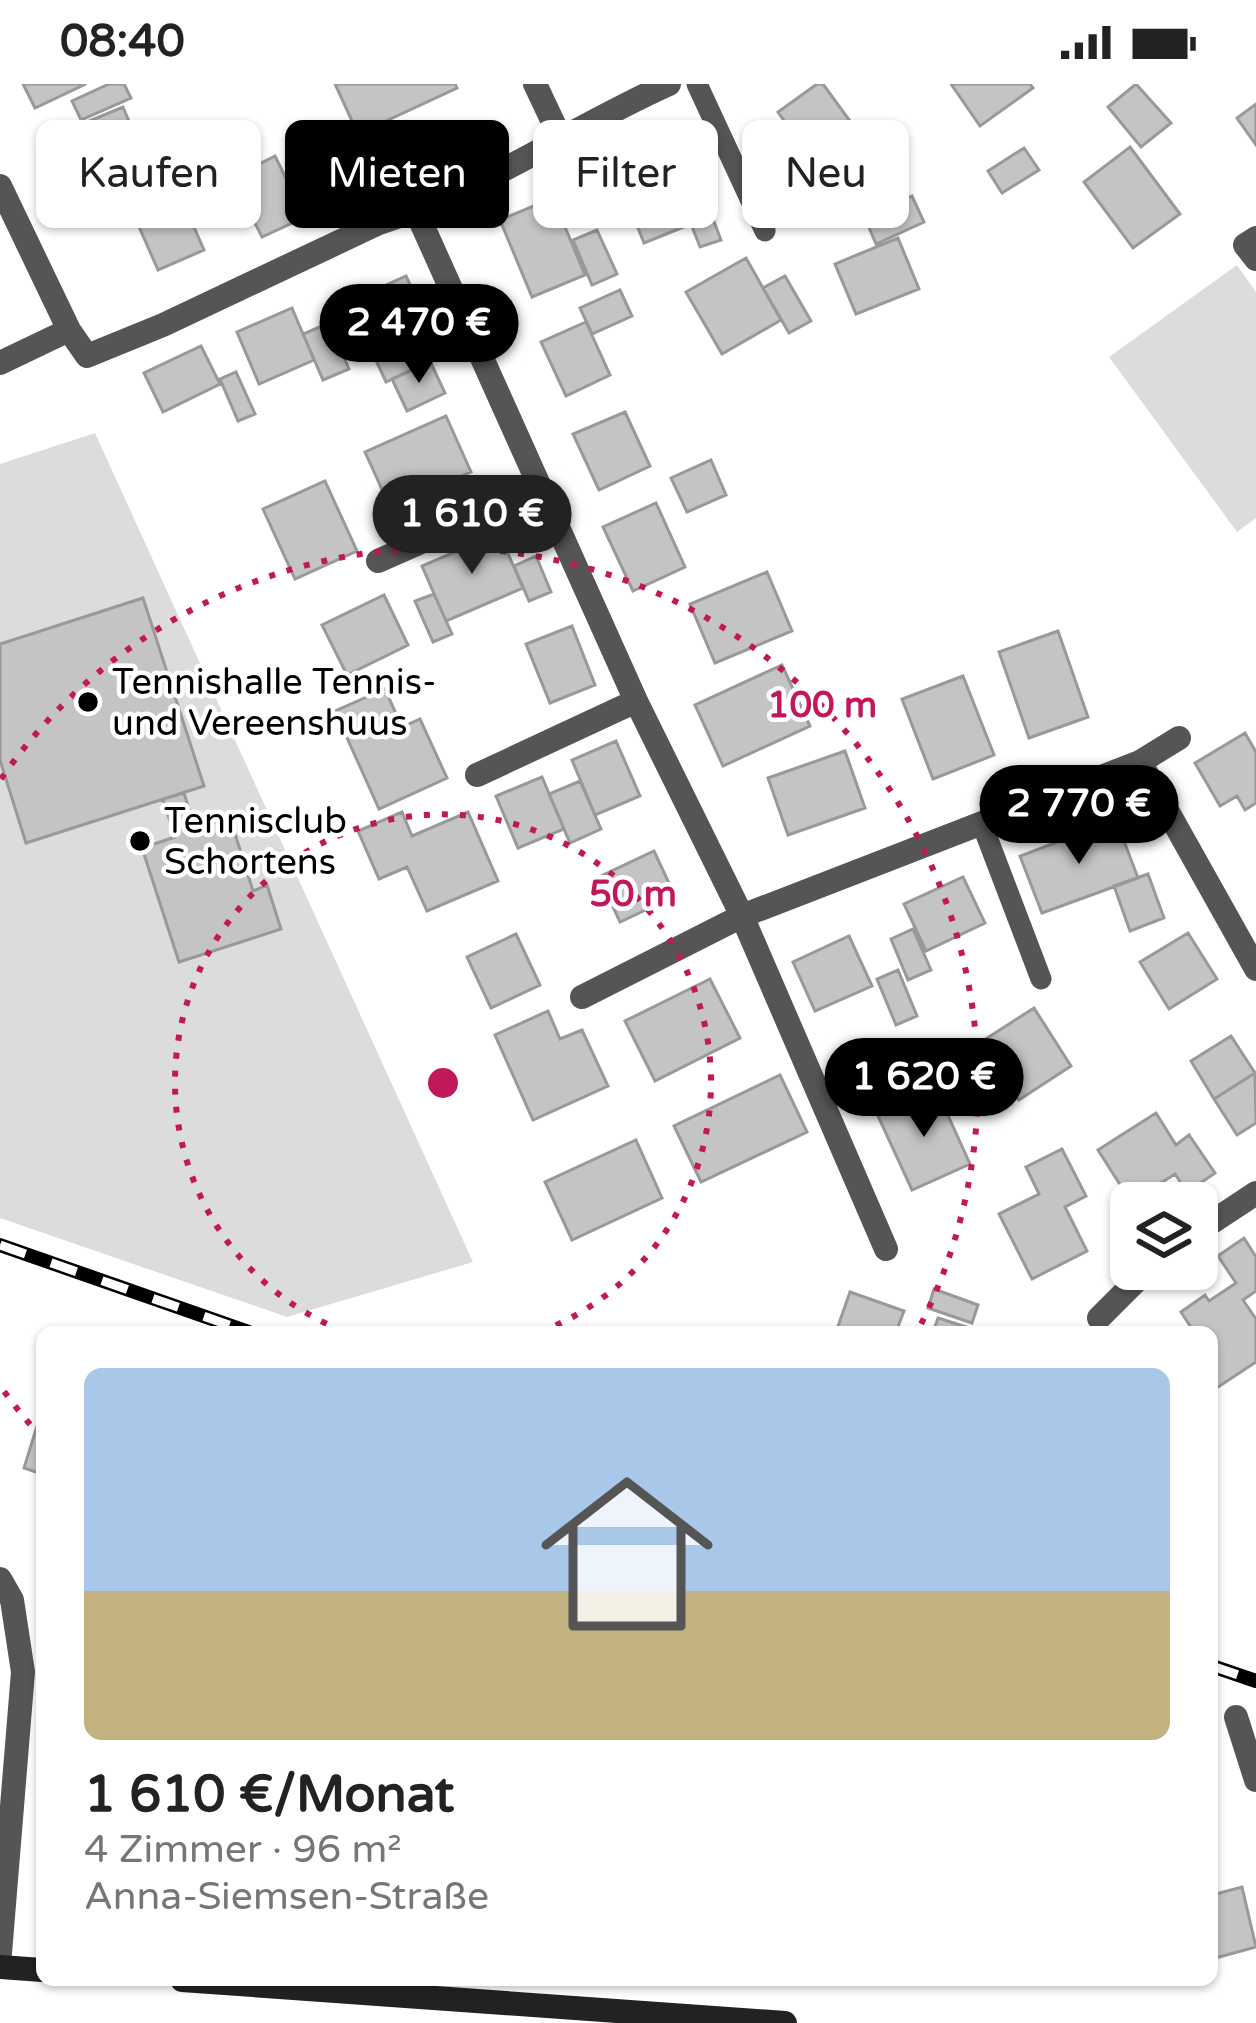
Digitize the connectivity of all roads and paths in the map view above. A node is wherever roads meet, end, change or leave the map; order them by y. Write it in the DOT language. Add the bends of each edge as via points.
graph roads {
  1 [pos="536,84"];
  2 [pos="669,84"];
  3 [pos="697,84"];
  4 [pos="552,120"];
  5 [pos="595,120"];
  6 [pos="0,186"];
  7 [pos="368,228"];
  8 [pos="424,228"];
  9 [pos="765,230"];
  10 [pos="1256,238"];
  11 [pos="1256,259"];
  12 [pos="69,330"];
  13 [pos="0,363"];
  14 [pos="541,489"];
  15 [pos="378,561"];
  16 [pos="636,701"];
  17 [pos="1179,738"];
  18 [pos="1139,762"];
  19 [pos="477,775"];
  20 [pos="982,824"];
  21 [pos="742,916"];
  22 [pos="1256,969"];
  23 [pos="1041,979"];
  24 [pos="582,997"];
  25 [pos="1256,1193"];
  26 [pos="1218,1218"];
  27 [pos="886,1249"];
  28 [pos="1127,1290"];
  29 [pos="1099,1318"];
  30 [pos="0,1579"];
  31 [pos="1236,1717"];
  32 [pos="1256,1780"];
  33 [pos="0,1953"];
  34 [pos="0,1966"];
  35 [pos="36,1969"];
  36 [pos="239,1986"];
  37 [pos="494,2013"];
  38 [pos="785,2023"];
  1 -- 4 [label="street"];
  2 -- 5 [label="street"];
  3 -- 9 [label="lane"];
  6 -- 12 [label="street"];
  7 -- 12 [label="street" via="87,356"];
  8 -- 14 [label="street"];
  10 -- 11 [label="street" via="1245,245"];
  12 -- 13 [label="street"];
  14 -- 15 [label="street"];
  14 -- 16 [label="street"];
  16 -- 19 [label="street"];
  16 -- 21 [label="street"];
  17 -- 18 [label="street"];
  18 -- 20 [label="street"];
  18 -- 22 [label="street"];
  20 -- 21 [label="street"];
  20 -- 23 [label="lane"];
  21 -- 24 [label="street"];
  21 -- 27 [label="street"];
  25 -- 26 [label="street"];
  28 -- 29 [label="street"];
  30 -- 33 [label="street" via="12,1600 23,1672"];
  31 -- 32 [label="street"];
  34 -- 35 [label="street"];
  36 -- 37 [label="street"];
  37 -- 38 [label="street"];
}
